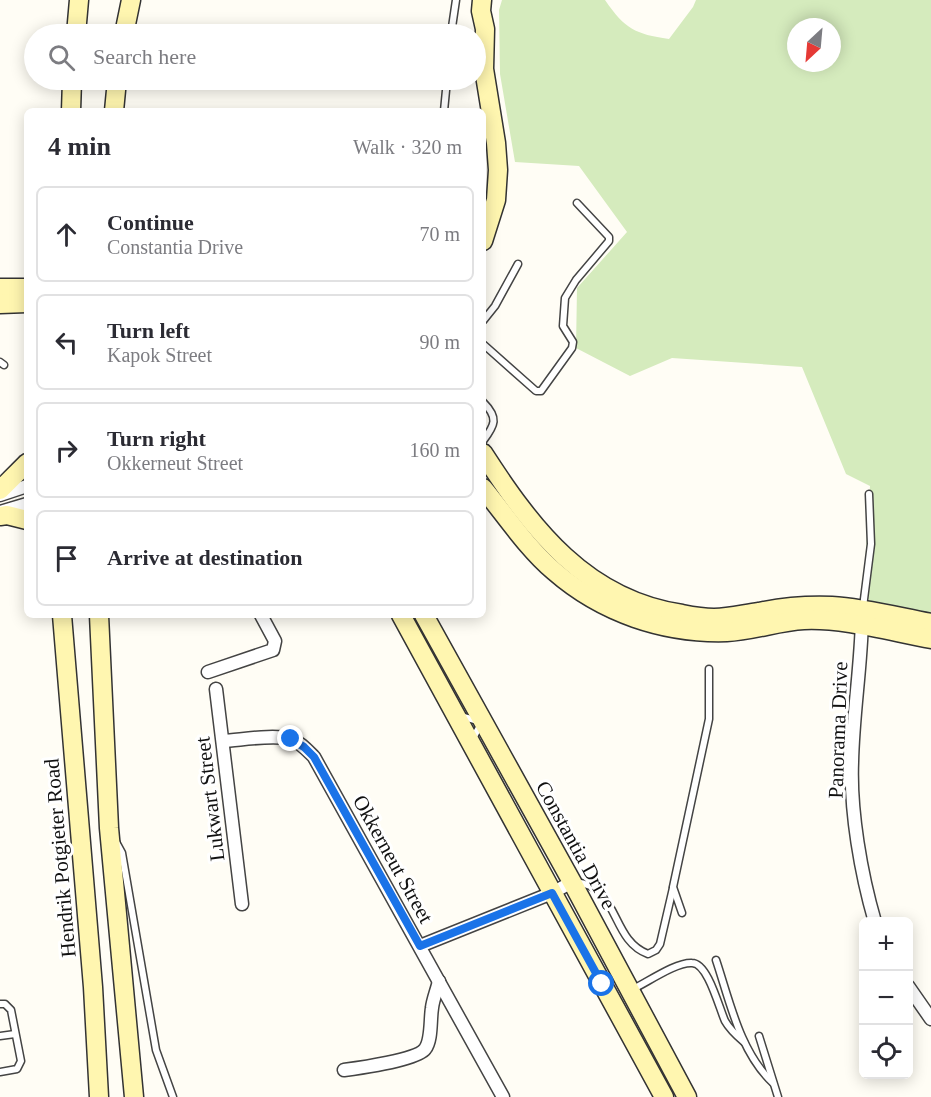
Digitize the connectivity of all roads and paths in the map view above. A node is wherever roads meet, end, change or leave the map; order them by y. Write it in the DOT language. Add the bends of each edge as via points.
graph roads {
  1 [pos="74,0"];
  2 [pos="79,0"];
  3 [pos="123,0"];
  4 [pos="130,0"];
  5 [pos="456,0"];
  6 [pos="482,0"];
  7 [pos="492,0"];
  8 [pos="75,24"];
  9 [pos="76,24"];
  10 [pos="123,24"];
  11 [pos="125,24"];
  12 [pos="452,24"];
  13 [pos="484,24"];
  14 [pos="486,25"];
  15 [pos="486,81"];
  16 [pos="72,90"];
  17 [pos="116,90"];
  18 [pos="446,90"];
  19 [pos="71,108"];
  20 [pos="114,108"];
  21 [pos="444,108"];
  22 [pos="577,203"];
  23 [pos="486,232"];
  24 [pos="518,264"];
  25 [pos="0,288"];
  26 [pos="24,295"];
  27 [pos="24,297"];
  28 [pos="0,304"];
  29 [pos="486,317"];
  30 [pos="486,347"];
  31 [pos="486,406"];
  32 [pos="486,437"];
  33 [pos="486,458"];
  34 [pos="24,466"];
  35 [pos="24,487"];
  36 [pos="0,490"];
  37 [pos="486,492"];
  38 [pos="869,494"];
  39 [pos="0,495"];
  40 [pos="24,505"];
  41 [pos="0,512"];
  42 [pos="0,516"];
  43 [pos="24,519"];
  44 [pos="62,618"];
  45 [pos="99,618"];
  46 [pos="263,618"];
  47 [pos="403,618"];
  48 [pos="426,618"];
  49 [pos="862,619"];
  50 [pos="931,623"];
  51 [pos="931,639"];
  52 [pos="709,669"];
  53 [pos="208,672"];
  54 [pos="216,689"];
  55 [pos="454,713"];
  56 [pos="482,722"];
  57 [pos="223,741"];
  58 [pos="470,743"];
  59 [pos="109,828"];
  60 [pos="572,882"];
  61 [pos="673,887"];
  62 [pos="552,893"];
  63 [pos="242,904"];
  64 [pos="682,913"];
  65 [pos="874,917"];
  66 [pos="420,946"];
  67 [pos="716,960"];
  68 [pos="439,981"];
  69 [pos="630,991"];
  70 [pos="913,992"];
  71 [pos="0,1004"];
  72 [pos="931,1019"];
  73 [pos="15,1034"];
  74 [pos="0,1036"];
  75 [pos="759,1036"];
  76 [pos="744,1042"];
  77 [pos="344,1070"];
  78 [pos="0,1072"];
  79 [pos="774,1083"];
  80 [pos="99,1097"];
  81 [pos="134,1097"];
  82 [pos="173,1097"];
  83 [pos="503,1097"];
  84 [pos="664,1097"];
  85 [pos="687,1097"];
  86 [pos="778,1097"];
  1 -- 8 [label="street"];
  2 -- 9 [label="street"];
  3 -- 10 [label="street"];
  4 -- 11 [label="street"];
  5 -- 12 [label="lane"];
  6 -- 13 [label="street"];
  7 -- 14 [label="street"];
  15 -- 23 [label="street" via="498,170 496,200"];
  16 -- 19 [label="street"];
  17 -- 20 [label="street"];
  18 -- 21 [label="lane"];
  22 -- 30 [label="lane" via="609,241 565,298 563,326 573,342 572,348 541,391 536,391"];
  24 -- 29 [label="lane"];
  25 -- 26 [label="street"];
  27 -- 28 [label="street"];
  31 -- 32 [label="lane" via="495,421"];
  33 -- 49 [label="street" via="560,554 615,594 667,612 712,618 834,606"];
  34 -- 36 [label="street"];
  35 -- 39 [label="street"];
  37 -- 49 [label="street" via="554,571 580,592 623,614 666,627 729,632 804,620"];
  38 -- 49 [label="lane" via="871,544"];
  40 -- 41 [label="street"];
  42 -- 43 [label="street"];
  44 -- 80 [label="street, Hendrik Potgieter Road"];
  45 -- 59 [label="street"];
  46 -- 53 [label="street" via="275,641 273,650"];
  47 -- 55 [label="street, Constantia Drive"];
  48 -- 56 [label="street, Constantia Drive"];
  49 -- 50 [label="street"];
  49 -- 51 [label="street"];
  49 -- 65 [label="street, Panorama Drive" via="852,794"];
  52 -- 61 [label="lane" via="709,719"];
  54 -- 57 [label="street, Lukwart Street"];
  55 -- 56 [label="lane"];
  55 -- 58 [label="street, Constantia Drive"];
  56 -- 58 [label="lane"];
  56 -- 60 [label="street, Constantia Drive"];
  57 -- 63 [label="street, Lukwart Street"];
  57 -- 66 [label="street, Okkerneut Street" via="291,739 309,752"];
  58 -- 62 [label="street, Constantia Drive"];
  59 -- 81 [label="street"];
  59 -- 82 [label="lane" via="122,853 156,1050"];
  60 -- 61 [label="lane" via="598,890 633,946 648,954 660,944"];
  60 -- 62 [label="street"];
  60 -- 69 [label="street, Constantia Drive"];
  61 -- 64 [label="lane"];
  62 -- 66 [label="street"];
  62 -- 84 [label="street, Constantia Drive"];
  66 -- 68 [label="street, Okkerneut Street"];
  67 -- 76 [label="lane"];
  68 -- 77 [label="street" via="425,1050"];
  68 -- 83 [label="street, Okkerneut Street"];
  69 -- 76 [label="lane" via="682,965 699,964 727,1024"];
  69 -- 85 [label="street, Constantia Drive"];
  70 -- 72 [label="street"];
  71 -- 73 [label="lane" via="10,1010"];
  73 -- 74 [label="lane"];
  73 -- 78 [label="lane" via="20,1066"];
  75 -- 79 [label="lane"];
  76 -- 79 [label="lane"];
  79 -- 86 [label="lane"];
}
